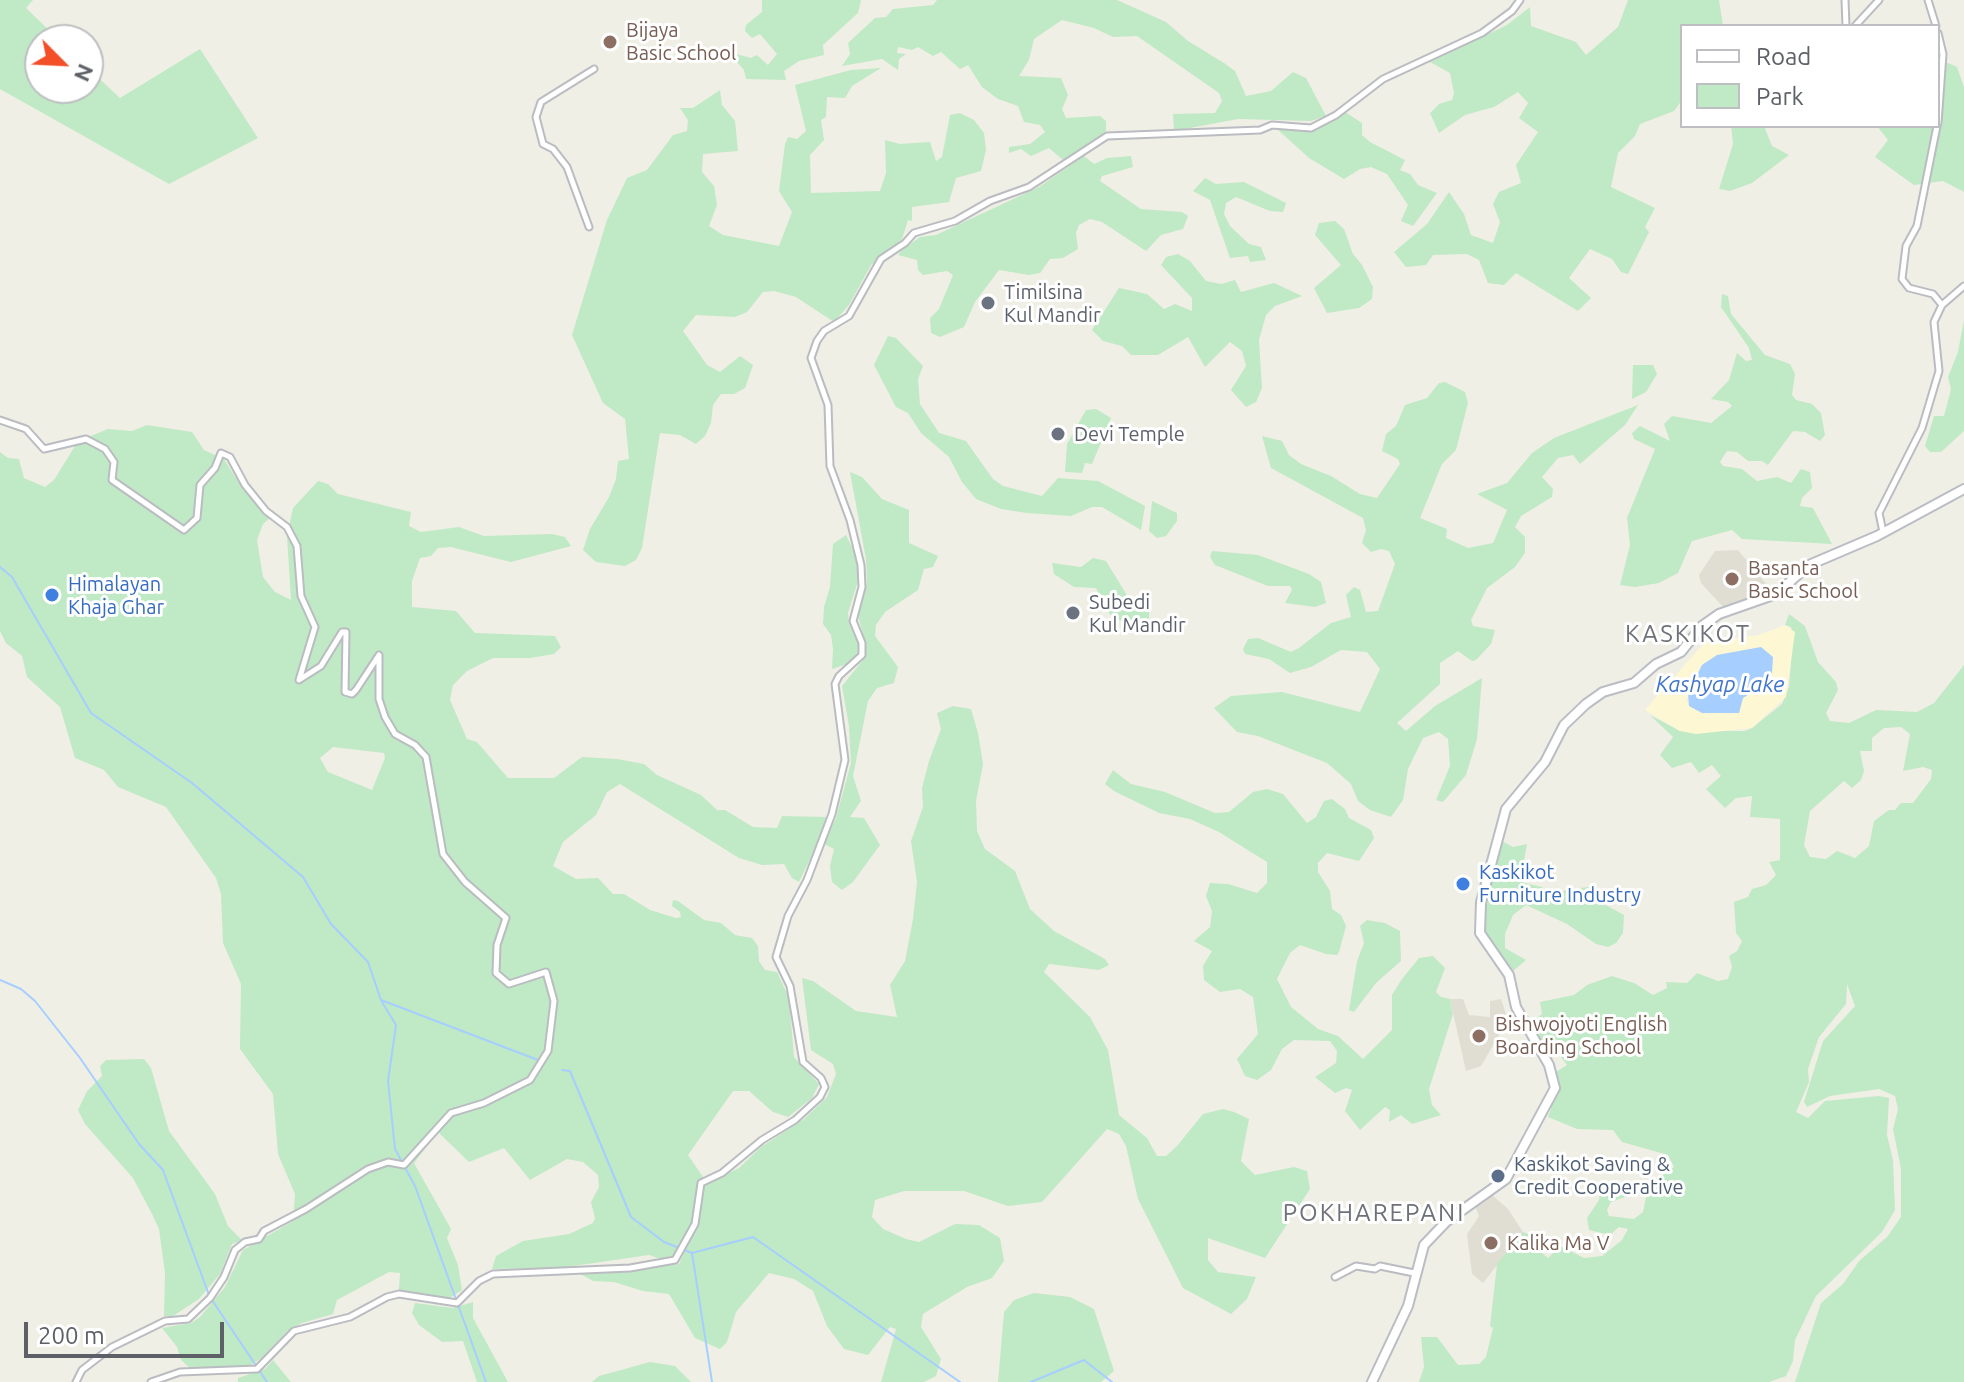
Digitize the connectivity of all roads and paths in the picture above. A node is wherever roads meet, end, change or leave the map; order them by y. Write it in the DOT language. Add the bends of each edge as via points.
graph roads {
  1 [pos="1520,0"];
  2 [pos="1845,0"];
  3 [pos="1879,0"];
  4 [pos="1928,0"];
  5 [pos="1846,24"];
  6 [pos="1857,24"];
  7 [pos="1935,24"];
  8 [pos="1940,41"];
  9 [pos="594,69"];
  10 [pos="1940,97"];
  11 [pos="1937,128"];
  12 [pos="589,227"];
  13 [pos="1964,286"];
  14 [pos="1942,305"];
  15 [pos="0,420"];
  16 [pos="1964,489"];
  17 [pos="1883,532"];
  18 [pos="1414,1273"];
  19 [pos="1335,1277"];
  20 [pos="76,1382"];
  21 [pos="151,1382"];
  22 [pos="1372,1382"];
  1 -- 21 [label="street" via="1482,33 1383,79 1311,128 1272,125 1260,130 1107,136 1029,187 955,221 914,233 881,259 849,316 817,341 811,358 828,405 830,466 861,565 862,587 853,621 862,655 835,684 845,760 832,814 776,957 790,986 803,1062 825,1087 795,1120 701,1183 695,1224 675,1260 630,1268 493,1274 457,1303 399,1294 350,1317 294,1331 257,1369 180,1372"];
  2 -- 5 [label="street"];
  3 -- 6 [label="street"];
  4 -- 7 [label="street"];
  8 -- 10 [label="street"];
  9 -- 12 [label="street" via="541,102 536,117 543,144 567,167"];
  11 -- 14 [label="street" via="1902,279 1909,288 1933,294"];
  13 -- 14 [label="street"];
  14 -- 17 [label="street" via="1934,322 1939,371 1922,428 1879,513"];
  15 -- 20 [label="street" via="26,429 44,449 86,439 105,449 114,462 112,480 184,530 197,518 200,485 221,453 230,457 245,485 287,527 297,546 301,596 315,627 299,680 321,666 342,632 345,692 356,690 379,655 379,699 385,717 395,734 426,757 443,854 506,918 497,945 496,973 509,984 546,972 554,1001 548,1051 530,1080 451,1113 404,1165 388,1162 368,1169 264,1231 259,1239 245,1242 235,1250 210,1298 188,1319 165,1321 112,1347 82,1370"];
  16 -- 17 [label="street"];
  17 -- 18 [label="street" via="1809,565 1776,594 1719,614 1681,652 1634,683 1603,692 1586,704 1564,725 1545,762 1506,809 1481,902 1480,933 1509,975 1516,1007 1549,1065 1555,1088 1506,1179 1431,1235"];
  18 -- 19 [label="street" via="1356,1266"];
  18 -- 22 [label="street" via="1408,1306"];
}
